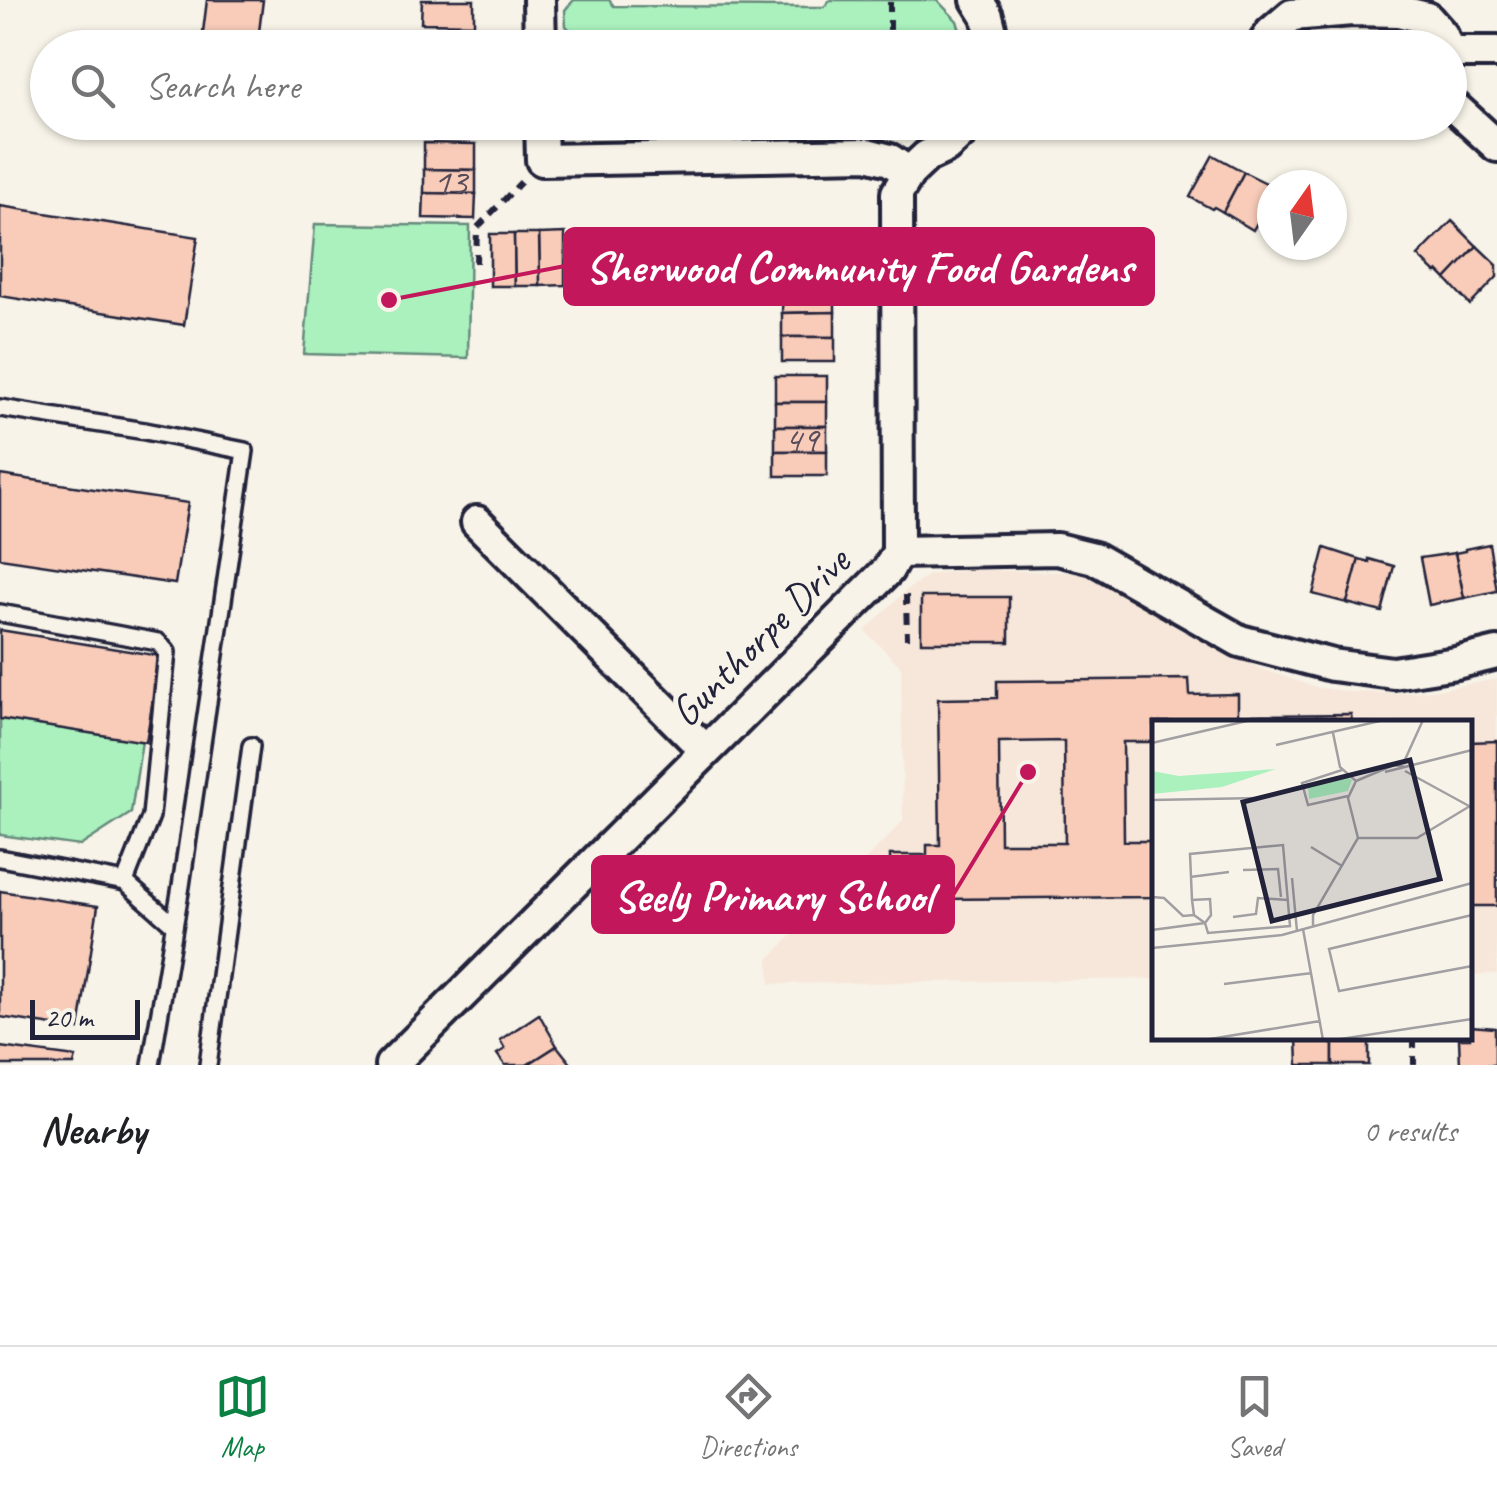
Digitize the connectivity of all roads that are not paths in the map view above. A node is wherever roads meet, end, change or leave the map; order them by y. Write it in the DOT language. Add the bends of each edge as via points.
graph roads {
  1 [pos="539,0"];
  2 [pos="978,0"];
  3 [pos="1435,9"];
  4 [pos="540,30"];
  5 [pos="990,30"];
  6 [pos="1274,30"];
  7 [pos="1467,51"];
  8 [pos="1497,52"];
  9 [pos="1467,118"];
  10 [pos="542,140"];
  11 [pos="955,140"];
  12 [pos="1497,146"];
  13 [pos="909,174"];
  14 [pos="0,408"];
  15 [pos="477,522"];
  16 [pos="898,552"];
  17 [pos="0,614"];
  18 [pos="1497,653"];
  19 [pos="252,746"];
  20 [pos="705,750"];
  21 [pos="0,858"];
  22 [pos="125,882"];
  23 [pos="174,925"];
  24 [pos="150,1065"];
  25 [pos="208,1065"];
  26 [pos="391,1065"];
  1 -- 4 [label="street"];
  2 -- 5 [label="street"];
  3 -- 6 [label="street" via="1292,15"];
  7 -- 8 [label="street"];
  9 -- 12 [label="street"];
  10 -- 13 [label="street" via="542,160 866,154"];
  11 -- 13 [label="street"];
  13 -- 16 [label="street, Gunthorpe Drive" via="897,193 895,220"];
  14 -- 23 [label="lane" via="245,450"];
  15 -- 20 [label="street"];
  16 -- 18 [label="street" via="1058,549 1094,558 1240,641 1332,665 1393,673"];
  16 -- 20 [label="street, Gunthorpe Drive" via="850,610"];
  17 -- 22 [label="lane" via="158,642 167,652 151,816"];
  19 -- 25 [label="lane"];
  20 -- 26 [label="street, Gunthorpe Drive"];
  21 -- 22 [label="lane"];
  22 -- 23 [label="lane"];
  23 -- 24 [label="lane"];
}
